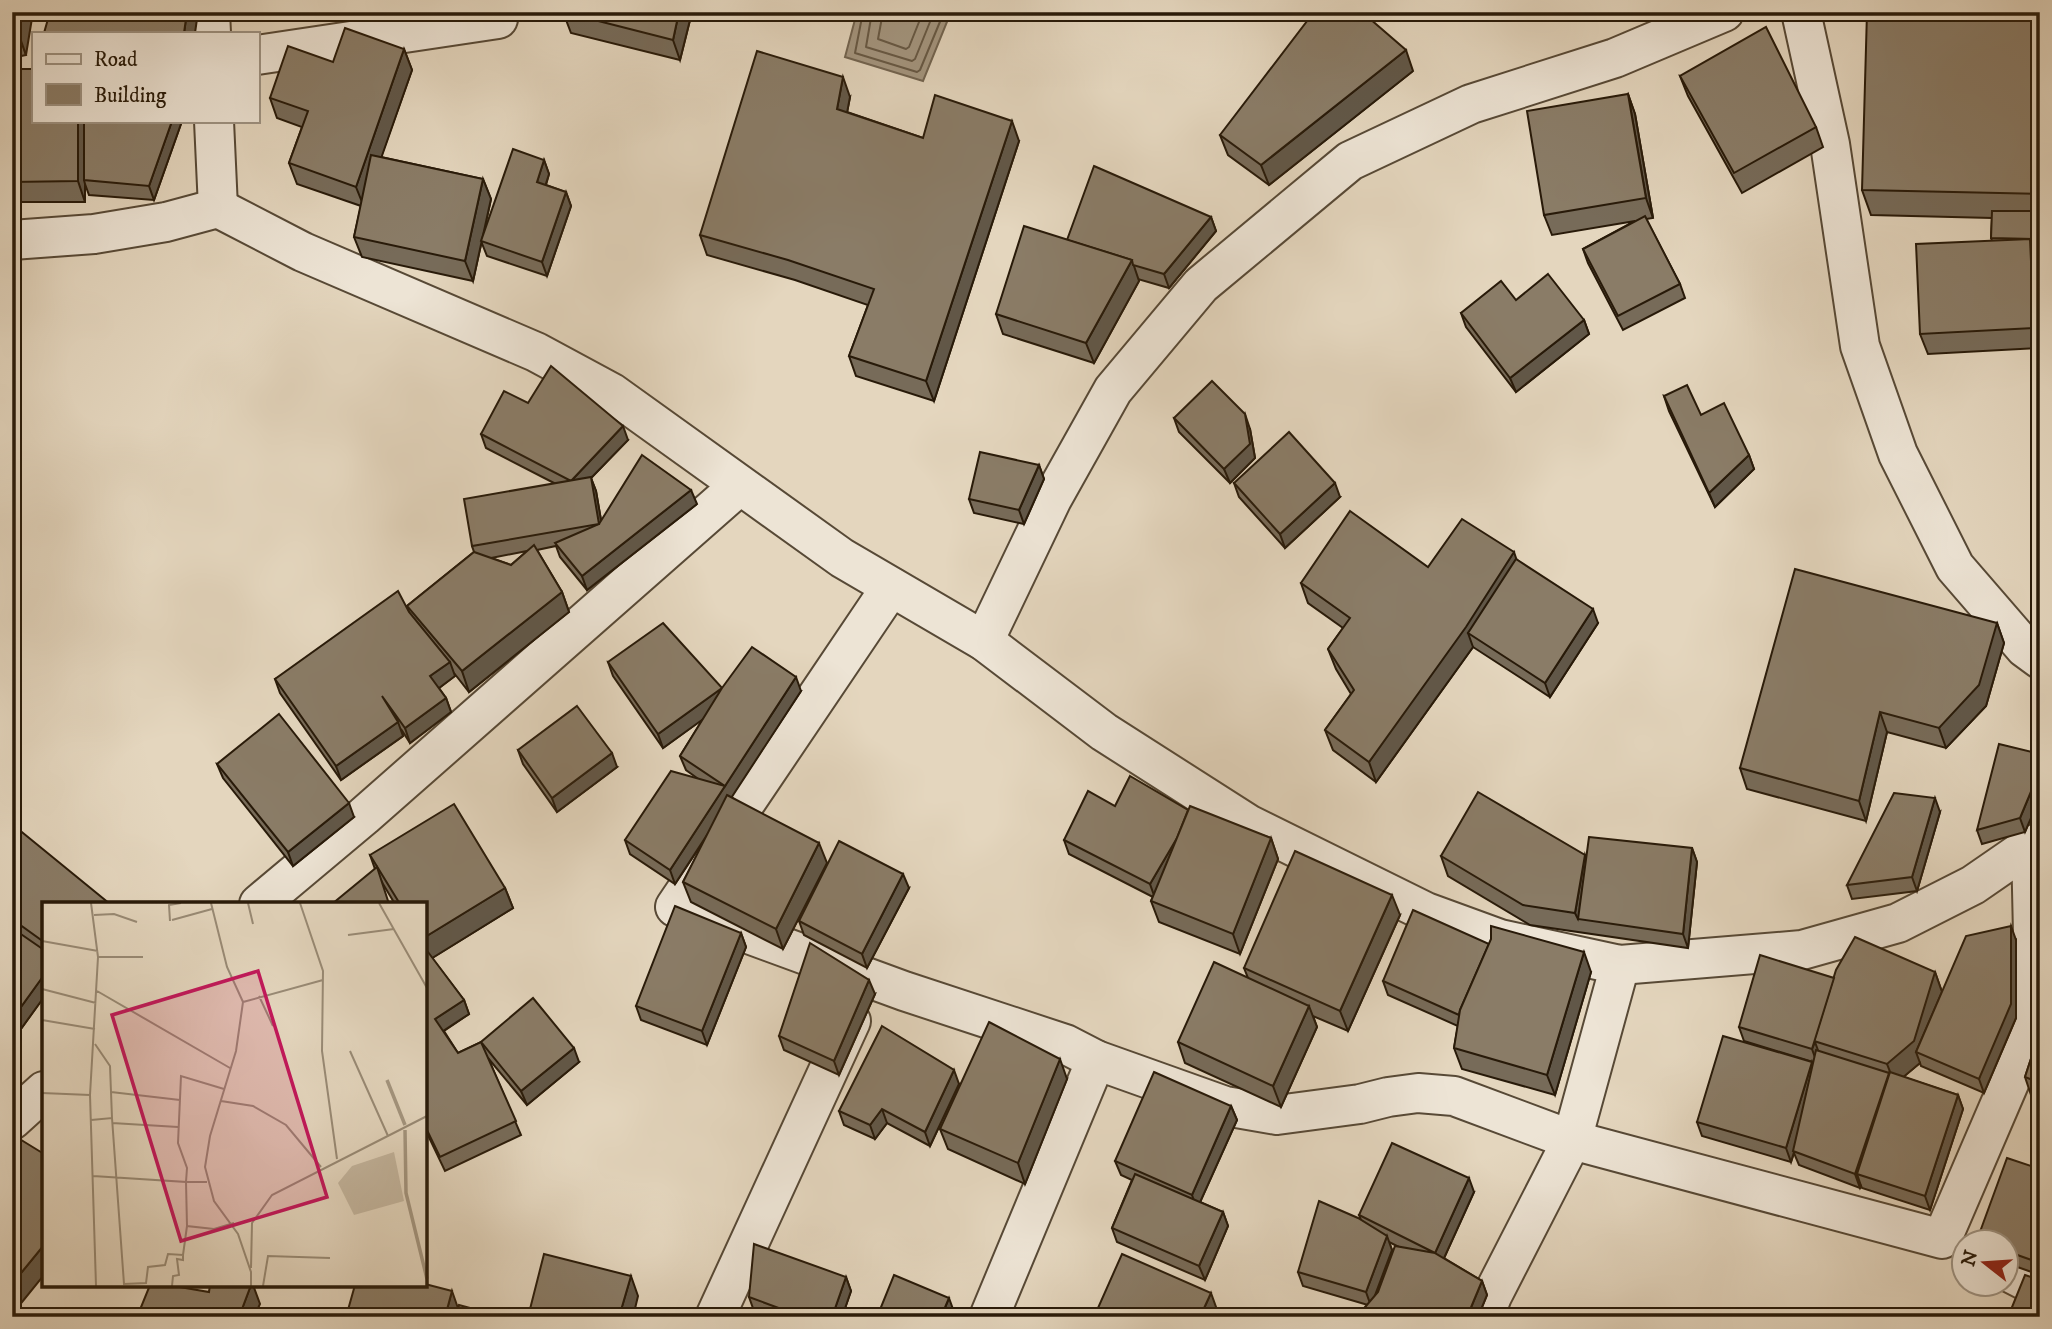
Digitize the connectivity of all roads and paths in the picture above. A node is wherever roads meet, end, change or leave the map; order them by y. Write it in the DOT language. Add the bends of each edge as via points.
graph roads {
  1 [pos="210,12"];
  2 [pos="1724,12"];
  3 [pos="1801,12"];
  4 [pos="498,19"];
  5 [pos="211,32"];
  6 [pos="259,55"];
  7 [pos="214,122"];
  8 [pos="218,208"];
  9 [pos="12,240"];
  10 [pos="739,486"];
  11 [pos="891,587"];
  12 [pos="984,641"];
  13 [pos="2040,659"];
  14 [pos="2035,844"];
  15 [pos="261,902"];
  16 [pos="1620,965"];
  17 [pos="871,978"];
  18 [pos="1096,1060"];
  19 [pos="42,1093"];
  20 [pos="12,1120"];
  21 [pos="1572,1140"];
  22 [pos="1959,1228"];
  23 [pos="1951,1244"];
  24 [pos="2021,1278"];
  25 [pos="2040,1288"];
  26 [pos="715,1317"];
  27 [pos="989,1317"];
  28 [pos="1484,1317"];
  1 -- 5 [label="street"];
  2 -- 12 [label="street" via="1615,58 1471,104 1350,161 1201,285 1113,390 1052,499"];
  3 -- 13 [label="street" via="1830,144 1860,346 1898,454 1955,567 2025,648"];
  4 -- 6 [label="street"];
  7 -- 8 [label="street"];
  8 -- 9 [label="street" via="94,234"];
  8 -- 10 [label="street" via="303,252 547,358 612,393"];
  10 -- 11 [label="street"];
  10 -- 15 [label="street" via="365,817"];
  11 -- 12 [label="street"];
  11 -- 17 [label="street" via="674,907"];
  12 -- 16 [label="street" via="1104,732 1248,824 1426,912 1500,939"];
  14 -- 16 [label="street" via="1973,884 1898,923 1802,950"];
  14 -- 22 [label="street" via="2035,1023"];
  16 -- 21 [label="street"];
  17 -- 18 [label="street" via="1065,1044"];
  17 -- 26 [label="street"];
  18 -- 21 [label="street" via="1225,1106 1277,1115 1418,1093 1454,1096"];
  18 -- 27 [label="street"];
  19 -- 20 [label="street"];
  21 -- 23 [label="street"];
  21 -- 28 [label="street"];
  24 -- 25 [label="street"];
}
